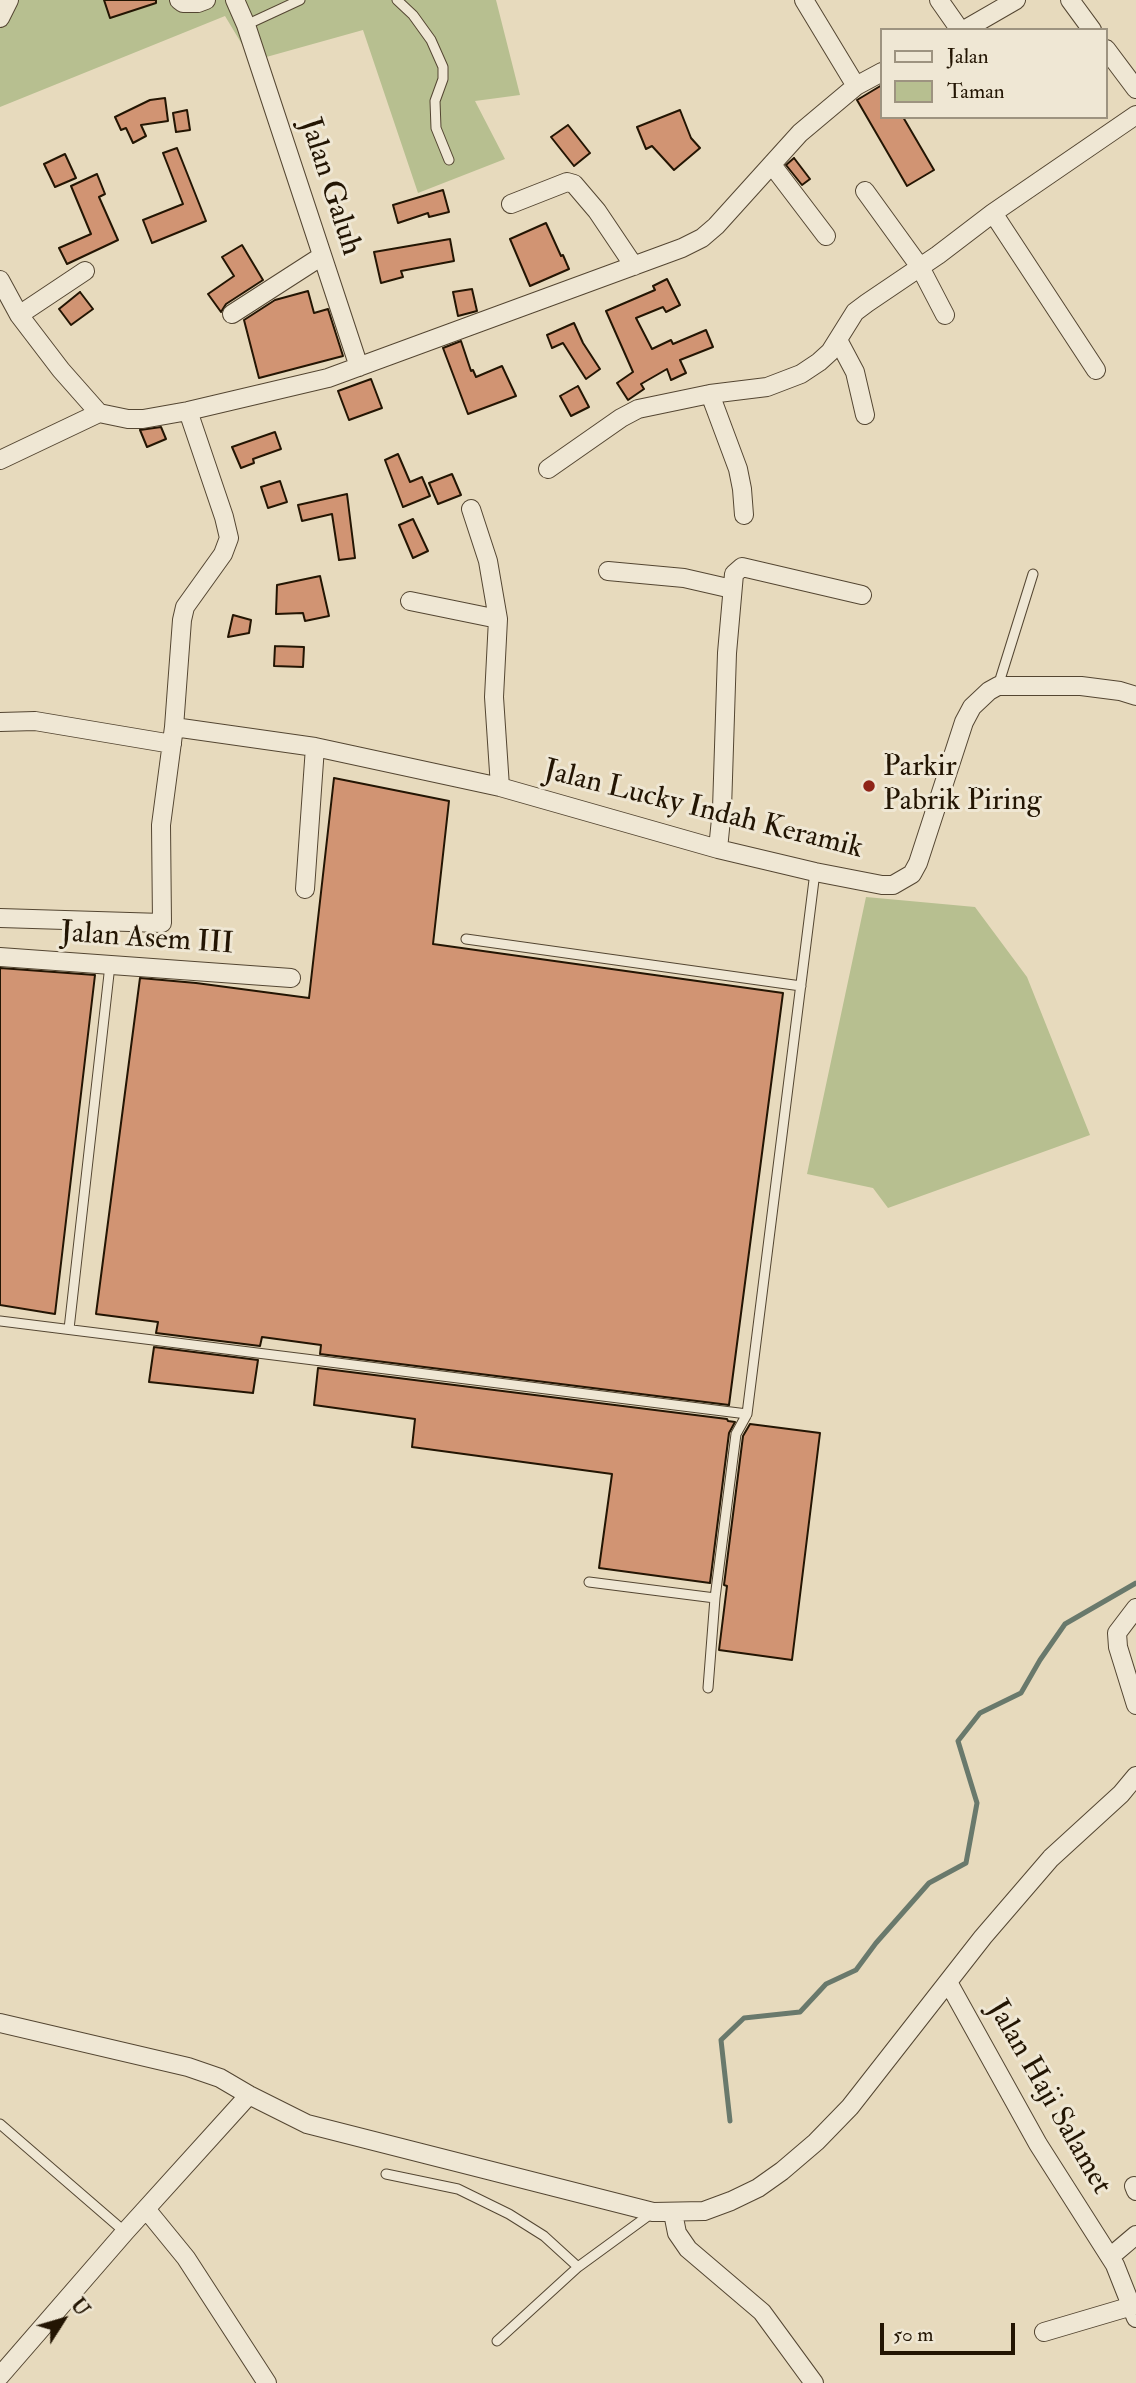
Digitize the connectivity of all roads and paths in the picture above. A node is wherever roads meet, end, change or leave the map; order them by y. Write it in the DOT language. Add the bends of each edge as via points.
graph roads {
  1 [pos="9,0"];
  2 [pos="179,0"];
  3 [pos="206,0"];
  4 [pos="235,0"];
  5 [pos="300,0"];
  6 [pos="397,0"];
  7 [pos="804,0"];
  8 [pos="939,0"];
  9 [pos="1016,0"];
  10 [pos="1070,0"];
  11 [pos="0,18"];
  12 [pos="246,25"];
  13 [pos="960,28"];
  14 [pos="966,28"];
  15 [pos="1091,28"];
  16 [pos="1108,52"];
  17 [pos="880,73"];
  18 [pos="856,86"];
  19 [pos="1136,89"];
  20 [pos="1136,115"];
  21 [pos="449,160"];
  22 [pos="772,164"];
  23 [pos="865,191"];
  24 [pos="511,204"];
  25 [pos="993,213"];
  26 [pos="826,236"];
  27 [pos="321,256"];
  28 [pos="634,266"];
  29 [pos="920,267"];
  30 [pos="85,271"];
  31 [pos="0,280"];
  32 [pos="232,314"];
  33 [pos="19,315"];
  34 [pos="945,315"];
  35 [pos="838,340"];
  36 [pos="359,368"];
  37 [pos="1096,370"];
  38 [pos="710,394"];
  39 [pos="188,411"];
  40 [pos="99,413"];
  41 [pos="865,415"];
  42 [pos="0,460"];
  43 [pos="548,469"];
  44 [pos="471,509"];
  45 [pos="744,515"];
  46 [pos="608,571"];
  47 [pos="1033,574"];
  48 [pos="732,589"];
  49 [pos="862,595"];
  50 [pos="410,601"];
  51 [pos="498,619"];
  52 [pos="998,686"];
  53 [pos="1136,696"];
  54 [pos="0,722"];
  55 [pos="173,735"];
  56 [pos="315,747"];
  57 [pos="500,787"];
  58 [pos="718,849"];
  59 [pos="815,872"];
  60 [pos="305,888"];
  61 [pos="0,918"];
  62 [pos="466,939"];
  63 [pos="0,957"];
  64 [pos="110,965"];
  65 [pos="291,978"];
  66 [pos="801,986"];
  67 [pos="0,1321"];
  68 [pos="69,1329"];
  69 [pos="747,1415"];
  70 [pos="589,1582"];
  71 [pos="715,1598"];
  72 [pos="1136,1608"];
  73 [pos="708,1688"];
  74 [pos="1136,1704"];
  75 [pos="1136,1776"];
  76 [pos="948,1982"];
  77 [pos="0,2023"];
  78 [pos="249,2095"];
  79 [pos="0,2124"];
  80 [pos="386,2174"];
  81 [pos="146,2209"];
  82 [pos="653,2212"];
  83 [pos="673,2213"];
  84 [pos="125,2232"];
  85 [pos="1136,2235"];
  86 [pos="1110,2257"];
  87 [pos="578,2267"];
  88 [pos="1134,2312"];
  89 [pos="1044,2332"];
  90 [pos="497,2342"];
  91 [pos="0,2376"];
  92 [pos="267,2383"];
  93 [pos="814,2383"];
  1 -- 11 [label="street"];
  2 -- 3 [label="street"];
  4 -- 12 [label="street, Jalan Galuh"];
  5 -- 12 [label="lane"];
  6 -- 21 [label="lane" via="413,15 443,67 435,101 436,128"];
  7 -- 18 [label="street"];
  8 -- 13 [label="street"];
  9 -- 14 [label="street"];
  10 -- 15 [label="street"];
  12 -- 27 [label="street, Jalan Galuh"];
  16 -- 19 [label="street"];
  17 -- 18 [label="street"];
  18 -- 22 [label="street" via="800,133"];
  20 -- 25 [label="street"];
  22 -- 26 [label="street"];
  22 -- 28 [label="street" via="702,238"];
  23 -- 29 [label="street"];
  24 -- 28 [label="street" via="567,182 574,184"];
  25 -- 29 [label="street"];
  25 -- 37 [label="street"];
  27 -- 32 [label="street"];
  27 -- 36 [label="street, Jalan Galuh"];
  28 -- 36 [label="street"];
  29 -- 34 [label="street"];
  29 -- 35 [label="street" via="855,312"];
  30 -- 33 [label="street"];
  31 -- 33 [label="street"];
  33 -- 40 [label="street"];
  35 -- 38 [label="street" via="820,362 785,382"];
  35 -- 41 [label="street" via="855,372"];
  36 -- 39 [label="street"];
  38 -- 43 [label="street" via="638,409"];
  38 -- 45 [label="street" via="738,469"];
  39 -- 40 [label="street" via="128,419"];
  39 -- 55 [label="street" via="229,538 223,554 185,607"];
  40 -- 42 [label="street"];
  44 -- 51 [label="street" via="488,561"];
  46 -- 48 [label="street" via="684,578"];
  47 -- 52 [label="lane"];
  48 -- 49 [label="street" via="734,574 742,567"];
  48 -- 58 [label="street"];
  50 -- 51 [label="street"];
  51 -- 57 [label="street" via="494,687"];
  52 -- 53 [label="street" via="1081,686"];
  52 -- 59 [label="street, Jalan Lucky Indah Keramik" via="981,697 964,722 924,850 912,874 893,885 882,885"];
  54 -- 55 [label="street, Jalan Lucky Indah Keramik" via="35,721"];
  55 -- 56 [label="street, Jalan Lucky Indah Keramik"];
  55 -- 61 [label="street" via="161,825 162,923"];
  56 -- 57 [label="street, Jalan Lucky Indah Keramik"];
  56 -- 60 [label="street"];
  57 -- 58 [label="street, Jalan Lucky Indah Keramik"];
  58 -- 59 [label="street, Jalan Lucky Indah Keramik"];
  59 -- 66 [label="lane"];
  62 -- 66 [label="lane"];
  63 -- 64 [label="street, Jalan Asem III"];
  64 -- 65 [label="street, Jalan Asem III"];
  64 -- 68 [label="lane"];
  66 -- 69 [label="lane"];
  67 -- 68 [label="lane"];
  68 -- 69 [label="lane"];
  69 -- 71 [label="lane" via="736,1434"];
  70 -- 71 [label="lane"];
  71 -- 73 [label="lane"];
  72 -- 74 [label="street" via="1117,1633"];
  75 -- 76 [label="street" via="1051,1858"];
  76 -- 83 [label="street" via="816,2143 758,2188 731,2202 704,2211"];
  76 -- 86 [label="street, Jalan Haji Salamet" via="1038,2144"];
  77 -- 78 [label="street" via="188,2067"];
  78 -- 81 [label="street"];
  78 -- 82 [label="street" via="307,2124"];
  79 -- 84 [label="lane"];
  80 -- 87 [label="lane" via="458,2189 544,2236"];
  81 -- 84 [label="street"];
  81 -- 92 [label="street" via="186,2258"];
  82 -- 83 [label="street"];
  82 -- 87 [label="lane"];
  83 -- 93 [label="street" via="677,2232 688,2249 762,2312"];
  84 -- 91 [label="street"];
  85 -- 86 [label="street"];
  86 -- 88 [label="street, Jalan Haji Salamet"];
  87 -- 90 [label="lane"];
  88 -- 89 [label="street"];
}
